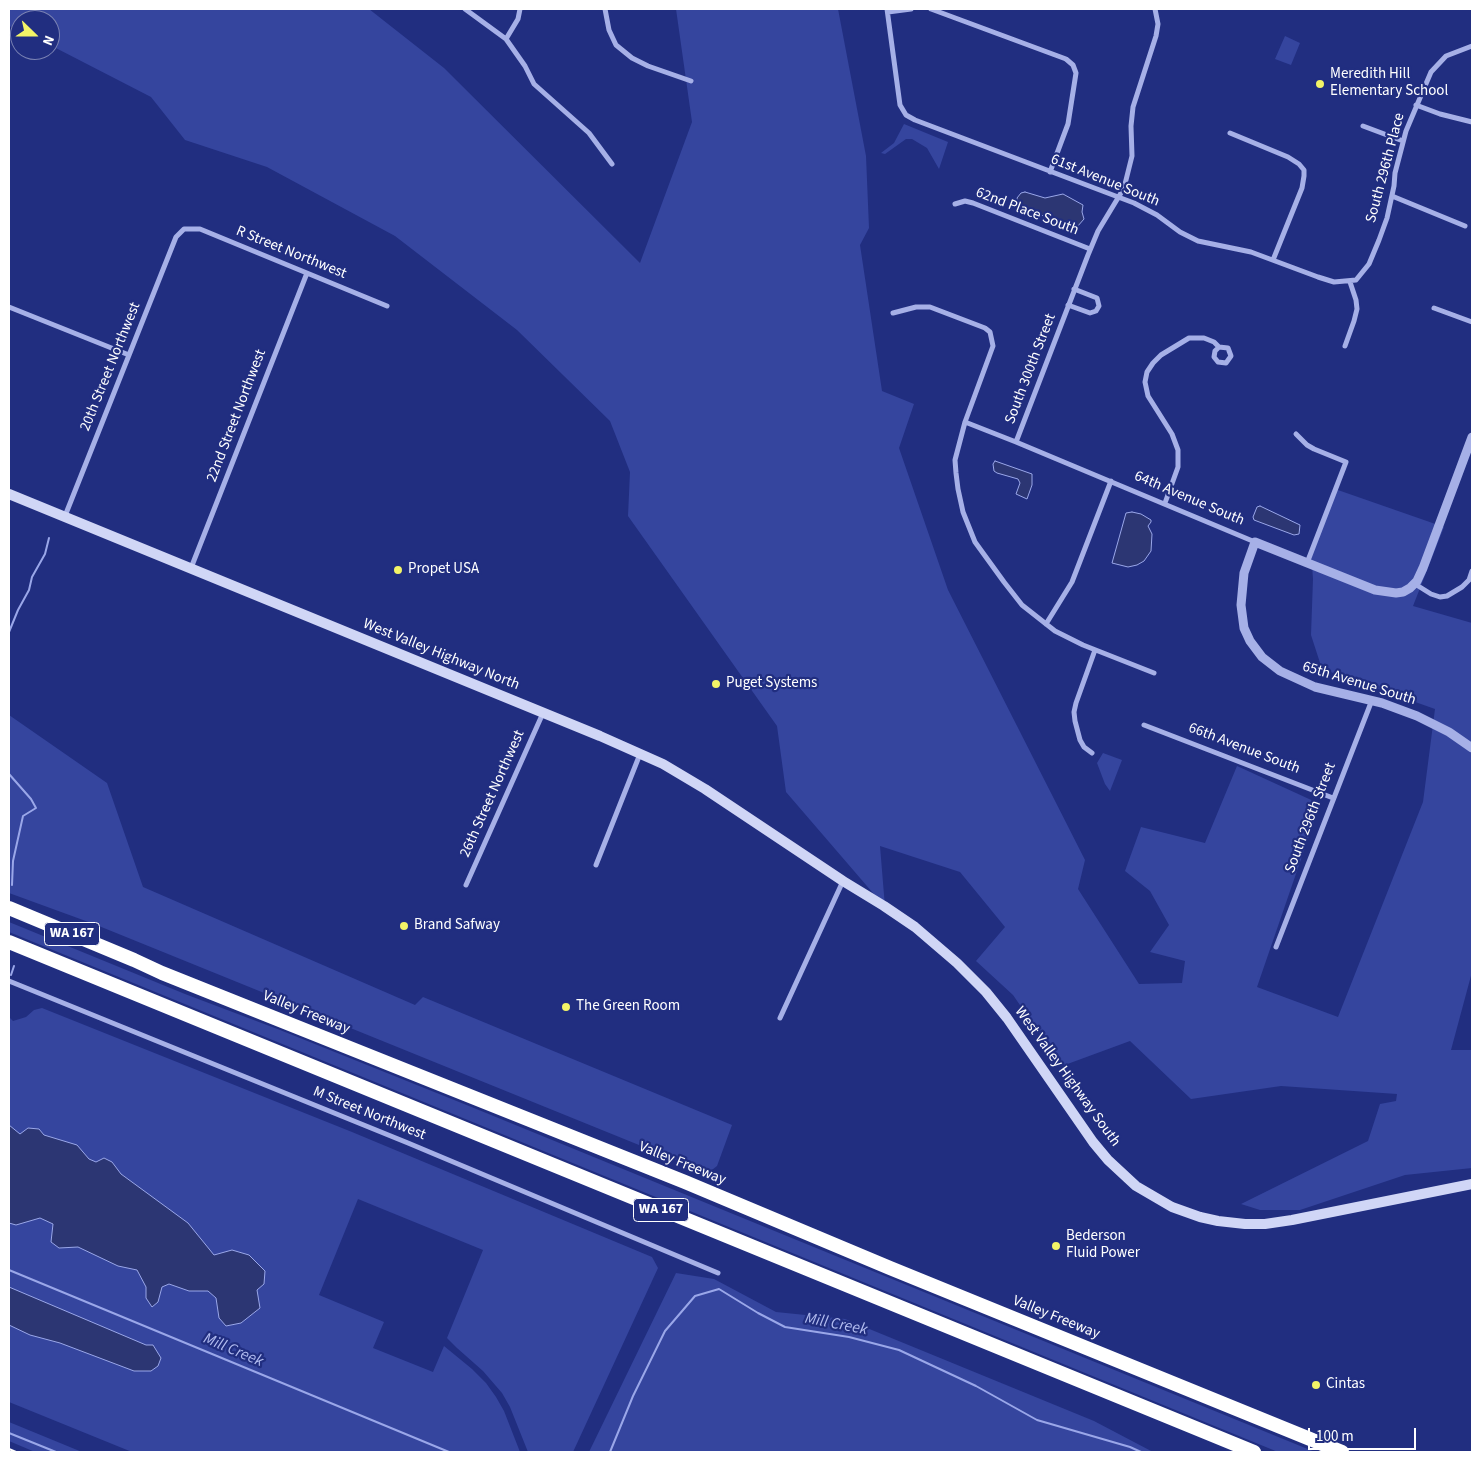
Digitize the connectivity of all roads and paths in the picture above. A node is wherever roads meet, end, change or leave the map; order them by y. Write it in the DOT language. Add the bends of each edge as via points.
graph roads {
  1 [pos="465,9"];
  2 [pos="520,9"];
  3 [pos="605,9"];
  4 [pos="911,9"];
  5 [pos="931,9"];
  6 [pos="1155,9"];
  7 [pos="887,10"];
  8 [pos="506,39"];
  9 [pos="1472,46"];
  10 [pos="692,81"];
  11 [pos="1416,105"];
  12 [pos="1472,122"];
  13 [pos="1363,126"];
  14 [pos="1230,133"];
  15 [pos="1403,141"];
  16 [pos="612,164"];
  17 [pos="1050,172"];
  18 [pos="1392,196"];
  19 [pos="1118,197"];
  20 [pos="955,204"];
  21 [pos="1465,226"];
  22 [pos="184,229"];
  23 [pos="1090,249"];
  24 [pos="1273,260"];
  25 [pos="307,273"];
  26 [pos="1350,282"];
  27 [pos="1074,289"];
  28 [pos="1068,305"];
  29 [pos="9,306"];
  30 [pos="386,306"];
  31 [pos="1434,308"];
  32 [pos="893,313"];
  33 [pos="1472,322"];
  34 [pos="1345,346"];
  35 [pos="1219,347"];
  36 [pos="129,356"];
  37 [pos="965,422"];
  38 [pos="1296,434"];
  39 [pos="1472,437"];
  40 [pos="1016,442"];
  41 [pos="1111,481"];
  42 [pos="9,494"];
  43 [pos="1165,503"];
  44 [pos="65,516"];
  45 [pos="1254,542"];
  46 [pos="1307,563"];
  47 [pos="190,568"];
  48 [pos="1472,571"];
  49 [pos="1415,584"];
  50 [pos="1046,624"];
  51 [pos="1095,650"];
  52 [pos="1154,673"];
  53 [pos="1372,700"];
  54 [pos="543,713"];
  55 [pos="1144,725"];
  56 [pos="1472,748"];
  57 [pos="640,753"];
  58 [pos="1092,753"];
  59 [pos="1334,798"];
  60 [pos="596,864"];
  61 [pos="843,881"];
  62 [pos="466,885"];
  63 [pos="9,908"];
  64 [pos="9,943"];
  65 [pos="1276,947"];
  66 [pos="9,982"];
  67 [pos="780,1018"];
  68 [pos="1472,1184"];
  69 [pos="718,1273"];
  70 [pos="1254,1452"];
  71 [pos="1342,1452"];
  1 -- 8 [label="street"];
  2 -- 8 [label="street"];
  3 -- 10 [label="street" via="616,44 632,58"];
  4 -- 7 [label="street"];
  5 -- 17 [label="street" via="1066,59 1073,65 1076,73 1068,124"];
  6 -- 19 [label="street, South 300th Street" via="1158,24 1155,44 1131,116 1132,156 1124,188"];
  7 -- 17 [label="street, 61st Avenue South" via="900,105 906,115"];
  8 -- 16 [label="street" via="534,84 589,133"];
  9 -- 11 [label="street, South 296th Place" via="1439,62 1428,77"];
  11 -- 12 [label="street"];
  11 -- 15 [label="street, South 296th Place"];
  13 -- 15 [label="street"];
  14 -- 24 [label="street" via="1291,159 1304,170 1302,188"];
  15 -- 18 [label="street, South 296th Place"];
  17 -- 19 [label="street, 61st Avenue South"];
  18 -- 21 [label="street"];
  18 -- 26 [label="street, South 296th Place" via="1369,264 1361,276"];
  19 -- 23 [label="street, South 300th Street"];
  19 -- 24 [label="street, 61st Avenue South" via="1152,212 1195,240 1245,250"];
  20 -- 23 [label="street, 62nd Place South" via="973,204"];
  22 -- 25 [label="street, R Street Northwest" via="200,229"];
  22 -- 36 [label="street, 20th Street Northwest" via="176,237"];
  23 -- 27 [label="street, South 300th Street"];
  24 -- 26 [label="street, 61st Avenue South" via="1327,281"];
  25 -- 30 [label="street, R Street Northwest"];
  25 -- 47 [label="street, 22nd Street Northwest"];
  26 -- 34 [label="street" via="1357,309"];
  27 -- 28 [label="street, South 300th Street"];
  27 -- 28 [label="street, South 300th Street" via="1097,298 1099,306 1090,313"];
  28 -- 40 [label="street, South 300th Street"];
  29 -- 36 [label="street"];
  31 -- 33 [label="street"];
  32 -- 37 [label="street" via="916,307 930,308 990,332 993,346"];
  35 -- 43 [label="street" via="1204,338 1189,338 1162,355 1147,372 1148,396 1172,434 1178,450 1178,467"];
  36 -- 44 [label="street, 20th Street Northwest"];
  37 -- 40 [label="street, 64th Avenue South"];
  37 -- 50 [label="street" via="955,460 956,473 964,512 975,542 1022,605"];
  38 -- 46 [label="street" via="1314,449 1346,462"];
  39 -- 49 [label="street"];
  40 -- 41 [label="street, 64th Avenue South"];
  41 -- 43 [label="street, 64th Avenue South"];
  41 -- 50 [label="street" via="1072,582"];
  42 -- 44 [label="main road, West Valley Highway North"];
  43 -- 45 [label="street, 64th Avenue South"];
  44 -- 47 [label="main road, West Valley Highway North"];
  45 -- 46 [label="street, 64th Avenue South"];
  45 -- 53 [label="street, 65th Avenue South" via="1244,573 1241,605 1248,637 1259,653 1289,677 1314,687"];
  46 -- 49 [label="street, 64th Avenue South" via="1375,590 1404,592"];
  47 -- 54 [label="main road, West Valley Highway North"];
  48 -- 49 [label="street" via="1462,587 1447,596 1430,594"];
  50 -- 51 [label="street"];
  51 -- 52 [label="street"];
  51 -- 58 [label="street" via="1074,712 1080,740"];
  53 -- 56 [label="street, 65th Avenue South" via="1417,716"];
  53 -- 59 [label="street, South 296th Street"];
  54 -- 57 [label="main road, West Valley Highway North"];
  54 -- 62 [label="street, 26th Street Northwest"];
  55 -- 59 [label="street, 66th Avenue South"];
  57 -- 60 [label="street"];
  57 -- 61 [label="main road, West Valley Highway North" via="705,789"];
  59 -- 65 [label="street, South 296th Street"];
  61 -- 67 [label="street"];
  61 -- 68 [label="main road, West Valley Highway South" via="915,927 966,972 1007,1018 1111,1164 1146,1193 1172,1208 1218,1221 1265,1224"];
  63 -- 71 [label="highway, Valley Freeway / WA 167"];
  64 -- 70 [label="highway, WA 167"];
  66 -- 69 [label="street, M Street Northwest"];
}
